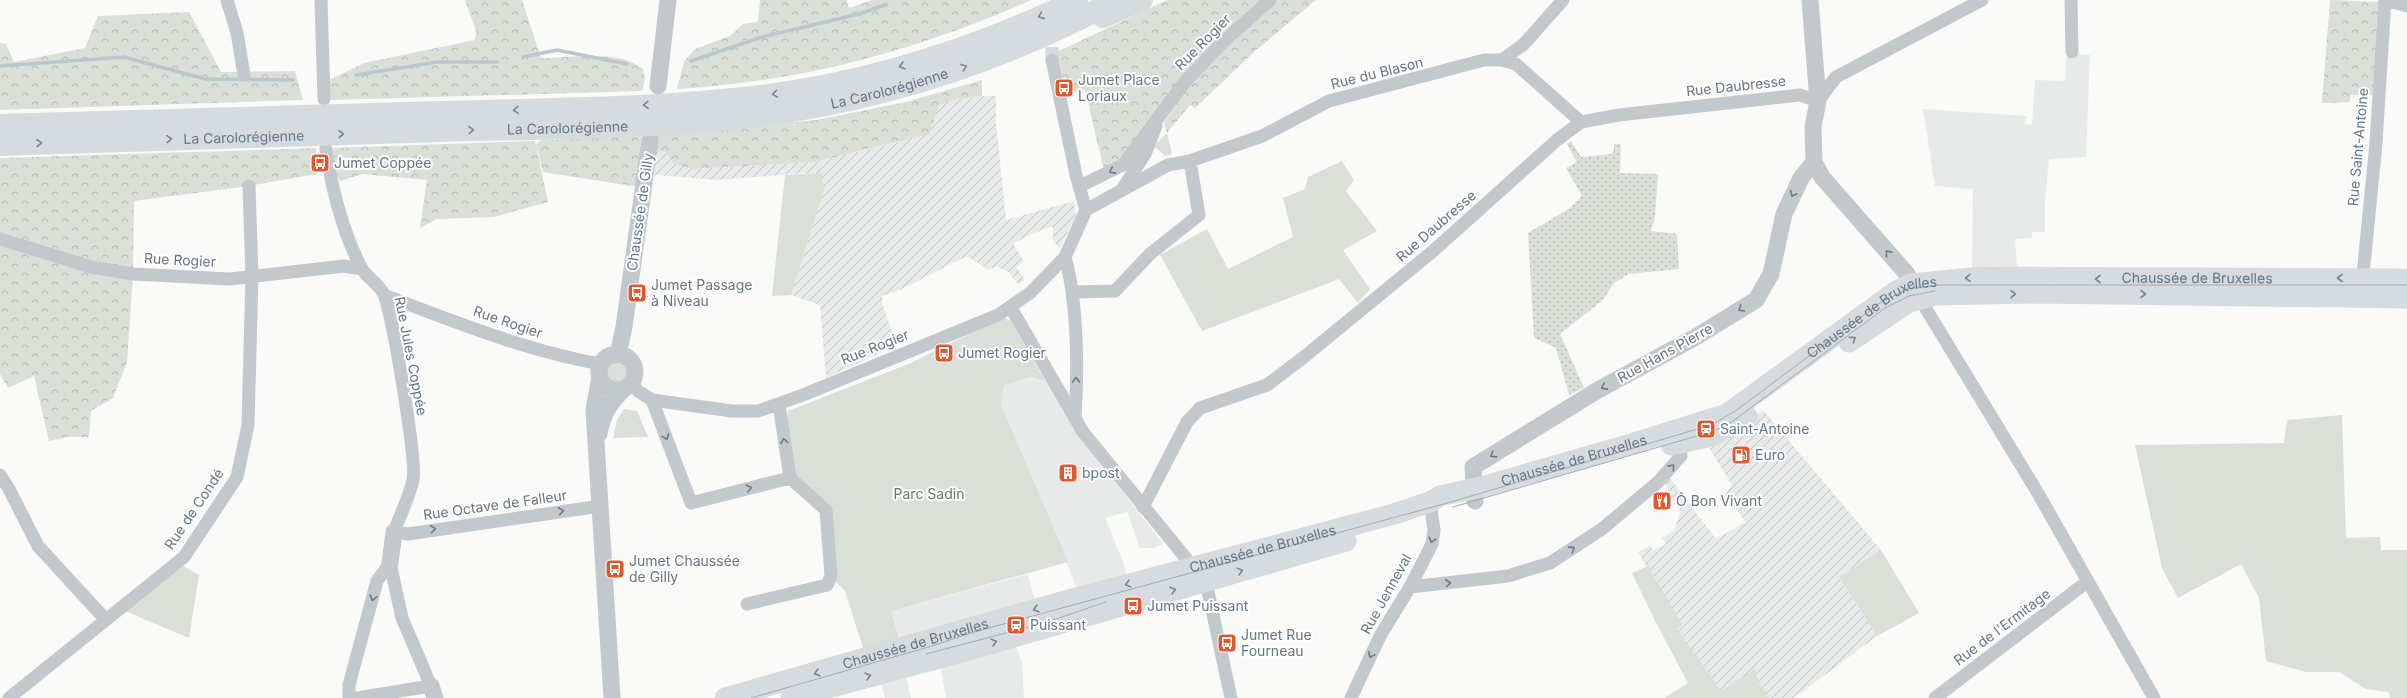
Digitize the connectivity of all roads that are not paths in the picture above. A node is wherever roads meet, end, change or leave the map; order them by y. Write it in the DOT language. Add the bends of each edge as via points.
graph roads {
  1 [pos="227,0"];
  2 [pos="321,0"];
  3 [pos="668,0"];
  4 [pos="1077,0"];
  5 [pos="1116,0"];
  6 [pos="1142,0"];
  7 [pos="1270,0"];
  8 [pos="1563,0"];
  9 [pos="1810,0"];
  10 [pos="1982,0"];
  11 [pos="2071,0"];
  12 [pos="2386,0"];
  13 [pos="2407,6"];
  14 [pos="1067,26"];
  15 [pos="2072,52"];
  16 [pos="1052,60"];
  17 [pos="1502,60"];
  18 [pos="244,75"];
  19 [pos="658,86"];
  20 [pos="324,98"];
  21 [pos="1818,101"];
  22 [pos="1163,110"];
  23 [pos="1581,122"];
  24 [pos="0,125"];
  25 [pos="650,140"];
  26 [pos="0,145"];
  27 [pos="326,148"];
  28 [pos="1130,154"];
  29 [pos="1145,154"];
  30 [pos="1190,160"];
  31 [pos="1814,162"];
  32 [pos="1168,165"];
  33 [pos="249,186"];
  34 [pos="1080,186"];
  35 [pos="1123,188"];
  36 [pos="1086,210"];
  37 [pos="0,239"];
  38 [pos="1065,257"];
  39 [pos="361,269"];
  40 [pos="252,277"];
  41 [pos="2407,279"];
  42 [pos="2362,288"];
  43 [pos="1915,291"];
  44 [pos="1073,292"];
  45 [pos="384,294"];
  46 [pos="2407,298"];
  47 [pos="1011,308"];
  48 [pos="618,354"];
  49 [pos="601,371"];
  50 [pos="628,385"];
  51 [pos="652,400"];
  52 [pos="778,404"];
  53 [pos="1075,419"];
  54 [pos="1679,436"];
  55 [pos="597,448"];
  56 [pos="0,476"];
  57 [pos="790,478"];
  58 [pos="1475,495"];
  59 [pos="601,506"];
  60 [pos="1143,507"];
  61 [pos="1430,508"];
  62 [pos="394,532"];
  63 [pos="390,563"];
  64 [pos="1197,573"];
  65 [pos="2088,581"];
  66 [pos="1410,587"];
  67 [pos="747,604"];
  68 [pos="106,620"];
  69 [pos="433,692"];
  70 [pos="735,695"];
  71 [pos="9,698"];
  72 [pos="349,698"];
  73 [pos="357,698"];
  74 [pos="612,698"];
  75 [pos="791,698"];
  76 [pos="1232,698"];
  77 [pos="1351,698"];
  78 [pos="1935,698"];
  79 [pos="2154,698"];
  1 -- 18 [label="street"];
  2 -- 20 [label="street"];
  3 -- 19 [label="street"];
  4 -- 24 [label="highway, La Carolorégienne, one-way" via="1005,32 940,56 855,79 753,97 594,107"];
  5 -- 14 [label="highway, La Carolorégienne"];
  6 -- 14 [label="highway" via="1109,16"];
  7 -- 22 [label="street, Rue Rogier" via="1224,41 1184,83"];
  8 -- 17 [label="street" via="1524,44"];
  9 -- 21 [label="street"];
  10 -- 21 [label="street" via="1836,77"];
  11 -- 15 [label="street"];
  12 -- 13 [label="street"];
  12 -- 42 [label="street, Rue Saint-Antoine"];
  26 -- 14 [label="highway, La Carolorégienne, one-way" via="595,126 740,118 859,98 945,74"];
  16 -- 34 [label="street"];
  17 -- 23 [label="street, Rue du Blason" via="1516,64"];
  17 -- 30 [label="street, Rue du Blason" via="1484,60 1329,102 1262,136"];
  21 -- 23 [label="street, Rue Daubresse" via="1800,95 1619,115"];
  21 -- 31 [label="street" via="1813,127"];
  22 -- 28 [label="street"];
  22 -- 29 [label="street"];
  23 -- 60 [label="street, Rue Daubresse" via="1557,140 1432,252 1298,362 1267,385 1200,408 1188,422"];
  25 -- 48 [label="street, Chaussée de Gilly"];
  27 -- 39 [label="street, Rue Jules Coppée" via="331,183"];
  28 -- 29 [label="street"];
  28 -- 34 [label="street, one-way" via="1123,165"];
  29 -- 32 [label="street"];
  29 -- 35 [label="street"];
  30 -- 32 [label="street, Rue du Blason"];
  30 -- 44 [label="street" via="1199,215 1150,254 1115,291"];
  43 -- 31 [label="street, one-way" via="1901,268 1822,177"];
  31 -- 58 [label="street, Rue Hans Pierre, one-way" via="1801,178 1784,214 1771,274 1756,300 1694,338 1598,390 1473,467"];
  32 -- 35 [label="street, Rue du Blason"];
  33 -- 40 [label="street, Rue de Condé"];
  34 -- 36 [label="street"];
  35 -- 36 [label="street, Rue du Blason"];
  36 -- 38 [label="street, Rue Rogier"];
  37 -- 40 [label="street, Rue Rogier" via="91,266 133,274 197,278"];
  38 -- 44 [label="street"];
  38 -- 47 [label="street, Rue Rogier" via="1030,293"];
  39 -- 40 [label="street, Rue Rogier" via="344,266"];
  39 -- 45 [label="street, Rue Jules Coppée"];
  40 -- 68 [label="street, Rue de Condé" via="248,425 237,477 184,557"];
  41 -- 42 [label="main road, Chaussée de Bruxelles"];
  42 -- 43 [label="main road, Chaussée de Bruxelles" via="1935,296"];
  42 -- 46 [label="main road, Chaussée de Bruxelles"];
  43 -- 54 [label="main road, Chaussée de Bruxelles" via="1736,424 1712,436"];
  43 -- 65 [label="street"];
  53 -- 44 [label="street, one-way" via="1077,390"];
  45 -- 49 [label="street, Rue Rogier"];
  45 -- 62 [label="street, Rue Jules Coppée" via="407,423 413,479"];
  47 -- 52 [label="street, Rue Rogier"];
  47 -- 53 [label="street"];
  48 -- 49 [label="street" via="609,356"];
  48 -- 50 [label="street" via="625,356 633,364 635,371"];
  49 -- 50 [label="street" via="609,388 616,390"];
  49 -- 55 [label="street" via="594,410"];
  50 -- 51 [label="street, Rue Rogier"];
  50 -- 55 [label="street" via="611,402 606,412"];
  51 -- 52 [label="street, Rue Rogier" via="732,411 758,411"];
  51 -- 57 [label="street, one-way" via="691,503"];
  57 -- 52 [label="street, one-way"];
  53 -- 60 [label="street"];
  54 -- 58 [label="main road, Chaussée de Bruxelles"];
  54 -- 61 [label="main road, Chaussée de Bruxelles"];
  66 -- 54 [label="street, one-way" via="1508,576 1550,563 1602,529 1658,482 1681,456"];
  55 -- 59 [label="street"];
  56 -- 68 [label="street" via="38,546"];
  57 -- 67 [label="street" via="826,510 831,576 829,583 827,586"];
  58 -- 61 [label="main road, Chaussée de Bruxelles" via="1440,496"];
  62 -- 59 [label="street, Rue Octave de Falleur, one-way" via="408,534"];
  59 -- 74 [label="street"];
  60 -- 64 [label="street"];
  61 -- 64 [label="main road, Chaussée de Bruxelles" via="1304,554"];
  61 -- 66 [label="street, Rue Jenneval, one-way" via="1434,530 1432,544"];
  62 -- 63 [label="street"];
  63 -- 69 [label="street" via="402,618"];
  63 -- 72 [label="street, one-way" via="378,581 350,685"];
  64 -- 70 [label="main road, Chaussée de Bruxelles, one-way" via="1060,602"];
  75 -- 64 [label="main road, Chaussée de Bruxelles, one-way" via="968,650"];
  64 -- 76 [label="street" via="1208,591"];
  65 -- 78 [label="street, Rue de l'Ermitage"];
  65 -- 79 [label="street"];
  66 -- 77 [label="street, Rue Jenneval, one-way" via="1380,636"];
  68 -- 71 [label="street, Rue de Condé"];
  69 -- 73 [label="street"];
}
